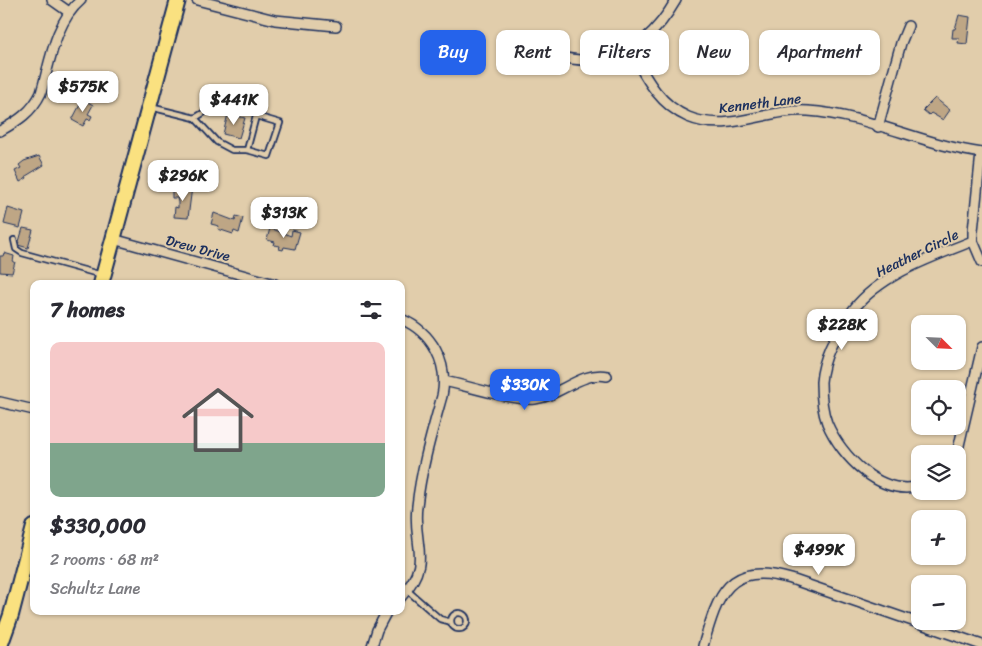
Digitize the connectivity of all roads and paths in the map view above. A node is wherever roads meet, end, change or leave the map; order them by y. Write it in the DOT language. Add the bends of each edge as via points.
graph roads {
  1 [pos="52,0"];
  2 [pos="81,0"];
  3 [pos="178,0"];
  4 [pos="197,0"];
  5 [pos="676,0"];
  6 [pos="69,12"];
  7 [pos="336,26"];
  8 [pos="908,26"];
  9 [pos="655,30"];
  10 [pos="645,75"];
  11 [pos="149,106"];
  12 [pos="256,116"];
  13 [pos="195,118"];
  14 [pos="878,126"];
  15 [pos="0,131"];
  16 [pos="247,150"];
  17 [pos="981,153"];
  18 [pos="113,239"];
  19 [pos="14,240"];
  20 [pos="973,241"];
  21 [pos="982,262"];
  22 [pos="102,279"];
  23 [pos="262,280"];
  24 [pos="405,321"];
  25 [pos="982,347"];
  26 [pos="607,376"];
  27 [pos="444,381"];
  28 [pos="0,402"];
  29 [pos="30,409"];
  30 [pos="959,445"];
  31 [pos="911,487"];
  32 [pos="30,542"];
  33 [pos="405,592"];
  34 [pos="405,594"];
  35 [pos="383,615"];
  36 [pos="451,622"];
  37 [pos="982,645"];
  38 [pos="0,646"];
  39 [pos="372,646"];
  40 [pos="704,646"];
  1 -- 6 [label="street"];
  2 -- 6 [label="street"];
  3 -- 11 [label="main road"];
  4 -- 7 [label="street" via="268,19"];
  5 -- 9 [label="street"];
  6 -- 15 [label="street" via="37,102 26,116"];
  8 -- 14 [label="street"];
  10 -- 14 [label="street, Kenneth Lane" via="655,92 677,111 703,122 730,123 787,111 807,111"];
  11 -- 13 [label="lane"];
  11 -- 18 [label="main road"];
  12 -- 13 [label="lane" via="241,103 216,105"];
  12 -- 16 [label="lane"];
  12 -- 16 [label="lane" via="280,123 269,156"];
  13 -- 16 [label="lane" via="217,142 232,150"];
  14 -- 17 [label="street, Kenneth Lane"];
  17 -- 20 [label="street, Heather Circle"];
  18 -- 22 [label="main road"];
  18 -- 23 [label="street, Drew Drive"];
  19 -- 22 [label="lane" via="16,249 22,253"];
  20 -- 21 [label="street, Heather Circle"];
  20 -- 31 [label="street, Heather Circle" via="910,268 873,290 853,310 837,335 823,369 821,395 827,421 839,444 861,468 882,483 900,488"];
  24 -- 27 [label="street" via="419,329 433,344"];
  25 -- 30 [label="street"];
  26 -- 27 [label="street" via="600,374 581,379 551,394 528,399"];
  27 -- 33 [label="street" via="417,505 420,561 415,578"];
  28 -- 29 [label="street"];
  32 -- 38 [label="main road"];
  34 -- 36 [label="lane" via="440,619"];
  35 -- 39 [label="street"];
  37 -- 40 [label="street" via="768,573 745,576 721,595"];
}
